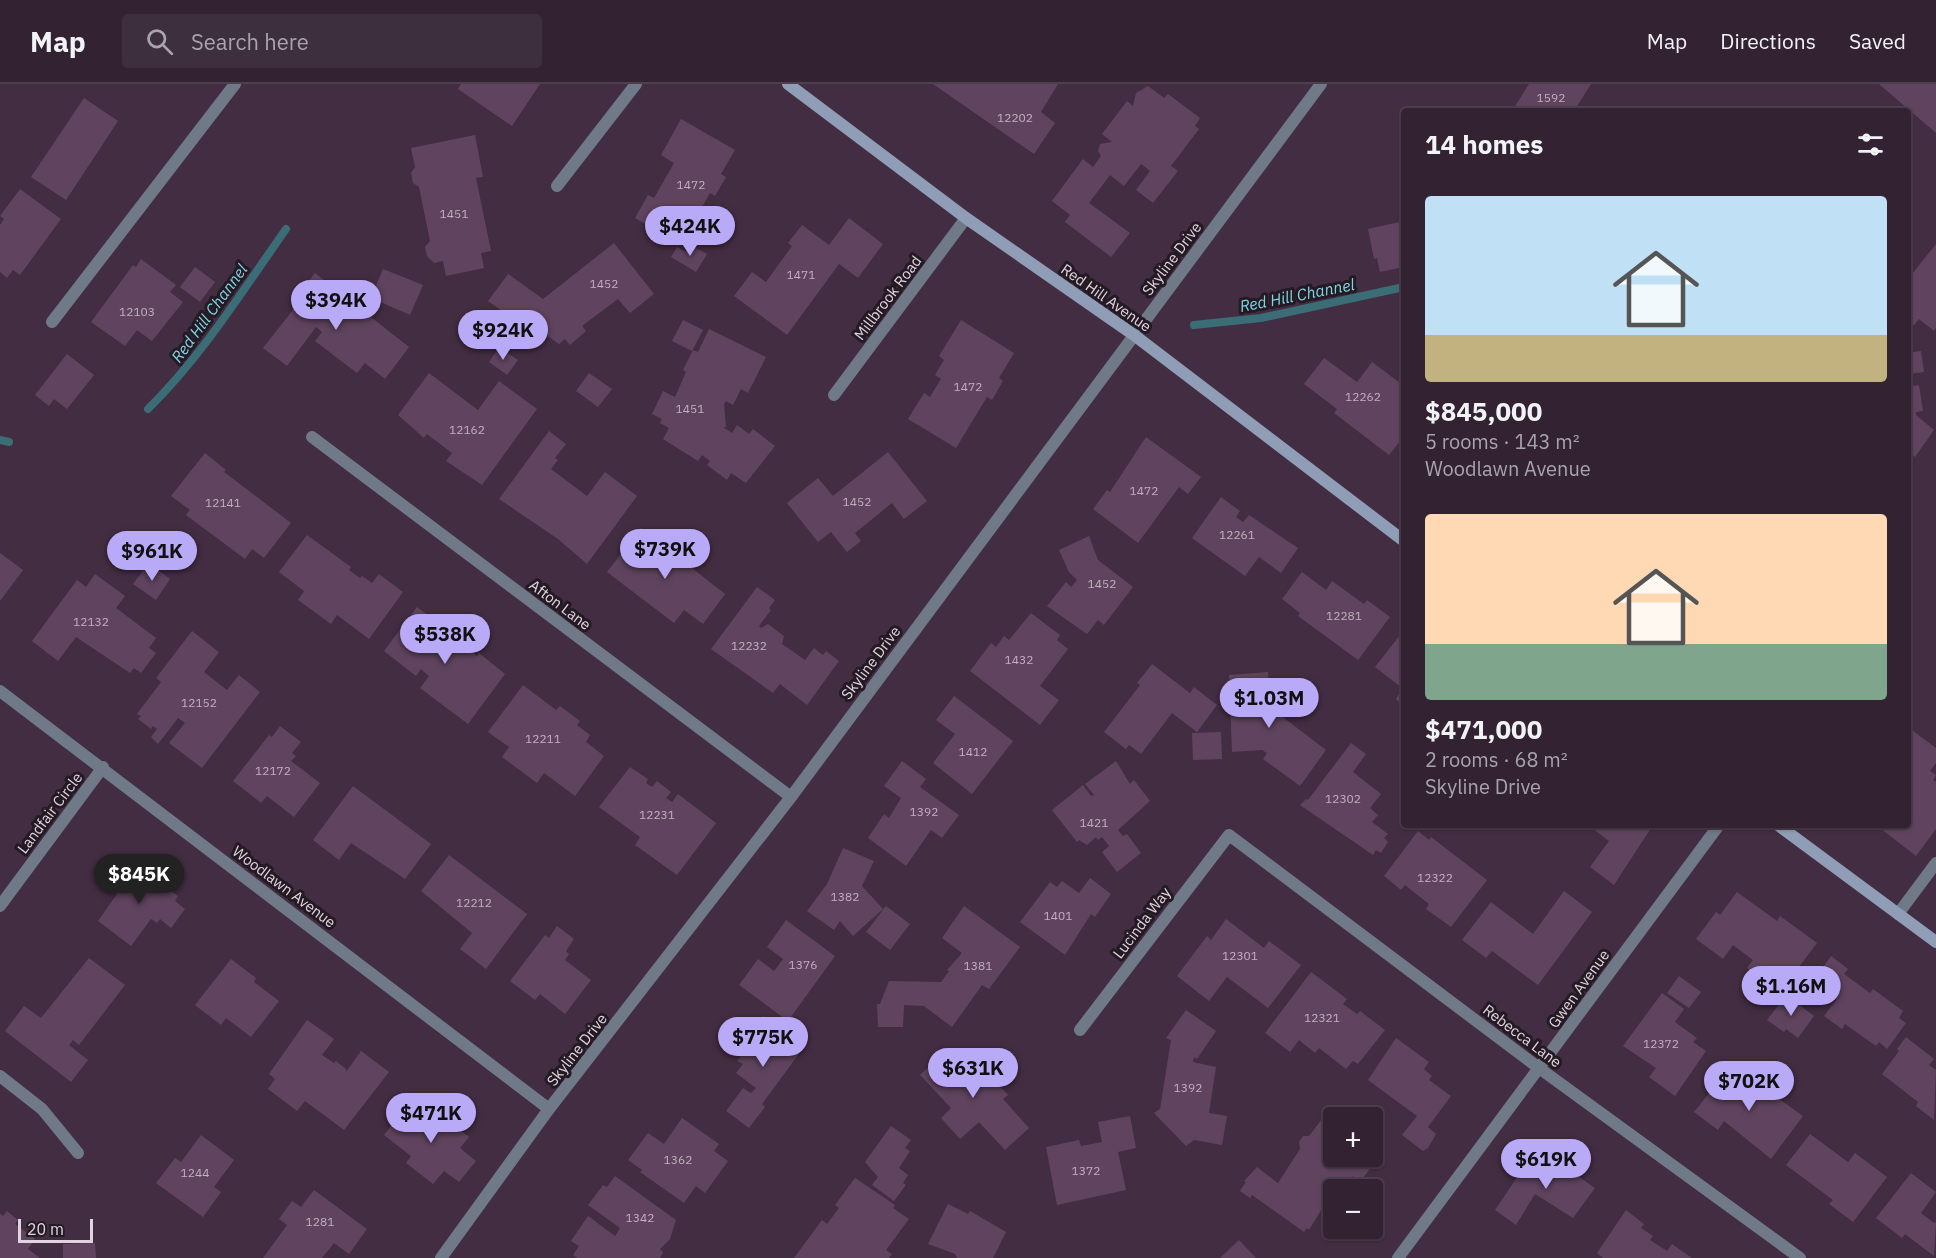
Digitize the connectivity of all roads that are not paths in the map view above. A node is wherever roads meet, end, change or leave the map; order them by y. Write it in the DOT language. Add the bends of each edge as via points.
graph roads {
  1 [pos="235,84"];
  2 [pos="636,84"];
  3 [pos="788,84"];
  4 [pos="1321,84"];
  5 [pos="557,186"];
  6 [pos="966,218"];
  7 [pos="52,322"];
  8 [pos="1134,335"];
  9 [pos="834,395"];
  10 [pos="312,437"];
  11 [pos="1401,539"];
  12 [pos="0,691"];
  13 [pos="103,767"];
  14 [pos="791,796"];
  15 [pos="1717,828"];
  16 [pos="1782,828"];
  17 [pos="1228,835"];
  18 [pos="1936,863"];
  19 [pos="0,906"];
  20 [pos="1898,914"];
  21 [pos="1936,942"];
  22 [pos="1080,1030"];
  23 [pos="1539,1068"];
  24 [pos="0,1076"];
  25 [pos="549,1109"];
  26 [pos="78,1153"];
  27 [pos="441,1258"];
  28 [pos="1398,1258"];
  29 [pos="1800,1258"];
  1 -- 7 [label="street"];
  2 -- 5 [label="street"];
  3 -- 6 [label="main road, Red Hill Avenue"];
  4 -- 8 [label="street, Skyline Drive"];
  6 -- 8 [label="main road, Red Hill Avenue"];
  6 -- 9 [label="street, Millbrook Road"];
  8 -- 11 [label="main road, Red Hill Avenue"];
  8 -- 14 [label="street, Skyline Drive"];
  10 -- 14 [label="street, Afton Lane"];
  12 -- 13 [label="street, Woodlawn Avenue"];
  13 -- 19 [label="street, Landfair Circle"];
  13 -- 25 [label="street, Woodlawn Avenue"];
  14 -- 25 [label="street, Skyline Drive"];
  15 -- 23 [label="street, Gwen Avenue"];
  16 -- 20 [label="main road"];
  17 -- 22 [label="street, Lucinda Way"];
  17 -- 23 [label="street, Rebecca Lane"];
  18 -- 20 [label="street"];
  20 -- 21 [label="main road"];
  23 -- 28 [label="street, Gwen Avenue"];
  23 -- 29 [label="street, Rebecca Lane"];
  24 -- 26 [label="street" via="42,1109"];
  25 -- 27 [label="street, Skyline Drive"];
}
